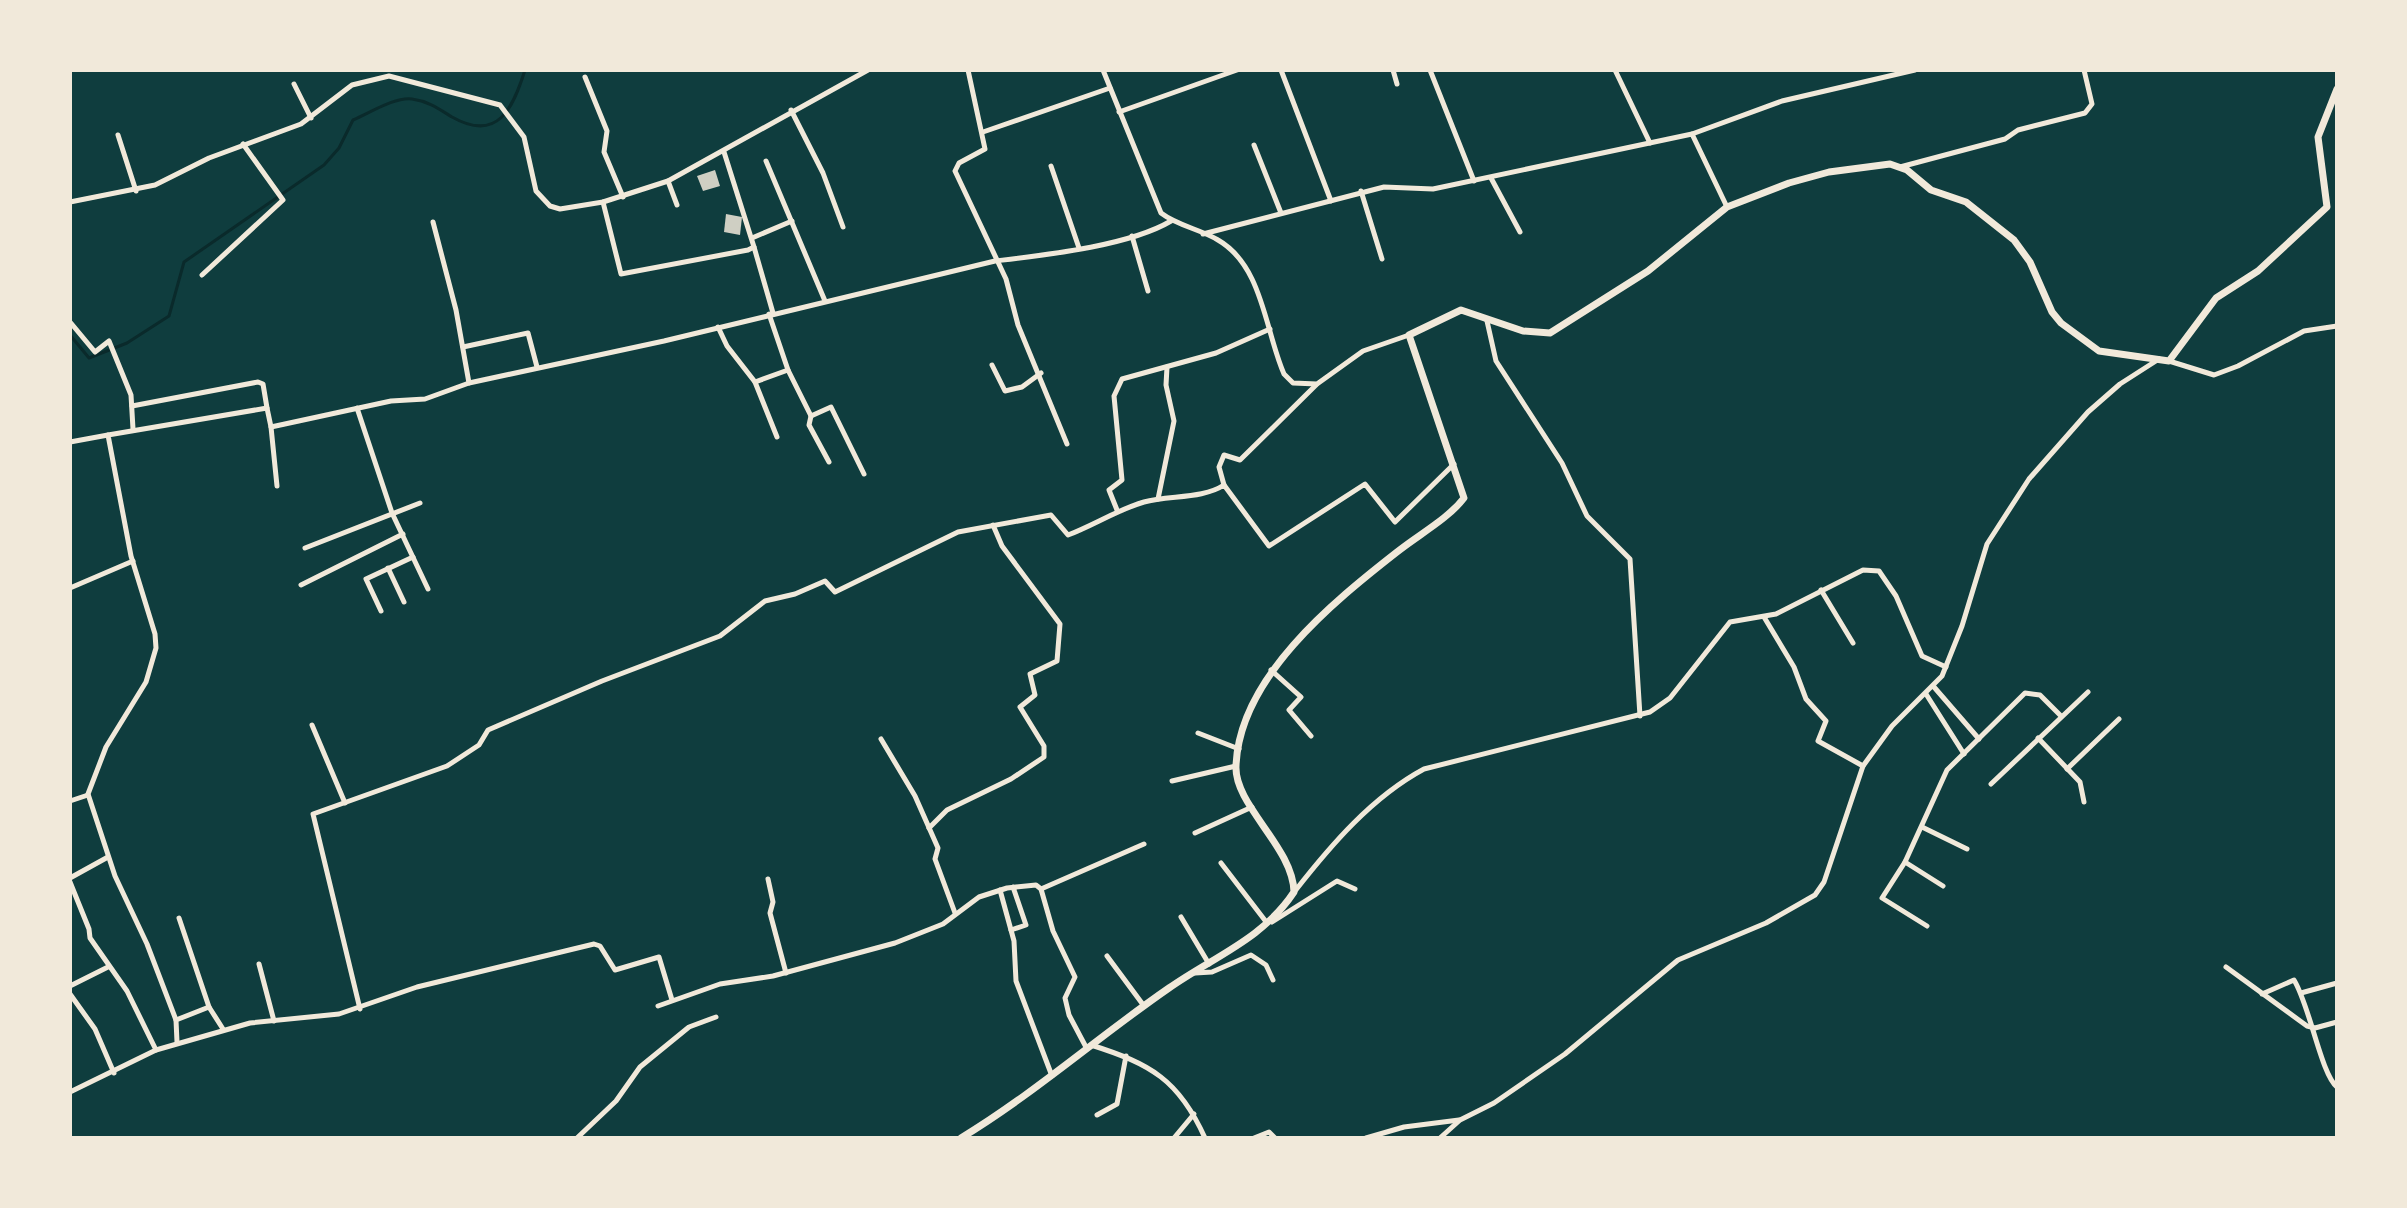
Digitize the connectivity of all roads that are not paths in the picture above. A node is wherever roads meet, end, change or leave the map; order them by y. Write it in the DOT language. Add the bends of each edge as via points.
graph roads {
  1 [pos="868,70"];
  2 [pos="968,70"];
  3 [pos="1103,70"];
  4 [pos="1237,70"];
  5 [pos="1281,70"];
  6 [pos="1393,70"];
  7 [pos="1430,70"];
  8 [pos="1615,70"];
  9 [pos="1915,70"];
  10 [pos="2084,70"];
  11 [pos="585,77"];
  12 [pos="294,84"];
  13 [pos="1397,84"];
  14 [pos="1110,88"];
  15 [pos="2337,89"];
  16 [pos="791,110"];
  17 [pos="1119,112"];
  18 [pos="311,118"];
  19 [pos="983,132"];
  20 [pos="1692,134"];
  21 [pos="118,135"];
  22 [pos="1650,143"];
  23 [pos="243,144"];
  24 [pos="1254,145"];
  25 [pos="724,152"];
  26 [pos="766,161"];
  27 [pos="1051,166"];
  28 [pos="1899,167"];
  29 [pos="1491,178"];
  30 [pos="668,181"];
  31 [pos="1474,181"];
  32 [pos="136,191"];
  33 [pos="1361,191"];
  34 [pos="623,197"];
  35 [pos="1331,201"];
  36 [pos="70,202"];
  37 [pos="603,202"];
  38 [pos="677,205"];
  39 [pos="1727,207"];
  40 [pos="1281,213"];
  41 [pos="792,221"];
  42 [pos="1171,221"];
  43 [pos="433,222"];
  44 [pos="843,227"];
  45 [pos="1520,232"];
  46 [pos="1203,234"];
  47 [pos="1132,236"];
  48 [pos="752,238"];
  49 [pos="754,247"];
  50 [pos="1079,248"];
  51 [pos="1382,259"];
  52 [pos="995,261"];
  53 [pos="202,275"];
  54 [pos="1148,291"];
  55 [pos="825,301"];
  56 [pos="771,314"];
  57 [pos="1487,321"];
  58 [pos="70,322"];
  59 [pos="2337,326"];
  60 [pos="718,327"];
  61 [pos="1270,329"];
  62 [pos="1409,335"];
  63 [pos="463,347"];
  64 [pos="2164,360"];
  65 [pos="992,365"];
  66 [pos="537,367"];
  67 [pos="1167,367"];
  68 [pos="788,370"];
  69 [pos="1041,373"];
  70 [pos="755,382"];
  71 [pos="469,383"];
  72 [pos="1317,384"];
  73 [pos="132,406"];
  74 [pos="267,408"];
  75 [pos="357,408"];
  76 [pos="811,416"];
  77 [pos="271,427"];
  78 [pos="133,429"];
  79 [pos="108,435"];
  80 [pos="777,437"];
  81 [pos="70,442"];
  82 [pos="1067,444"];
  83 [pos="829,462"];
  84 [pos="1454,463"];
  85 [pos="864,474"];
  86 [pos="1224,485"];
  87 [pos="277,486"];
  88 [pos="1158,499"];
  89 [pos="420,503"];
  90 [pos="1117,510"];
  91 [pos="392,513"];
  92 [pos="993,525"];
  93 [pos="403,534"];
  94 [pos="305,548"];
  95 [pos="413,557"];
  96 [pos="133,561"];
  97 [pos="388,568"];
  98 [pos="301,585"];
  99 [pos="70,588"];
  100 [pos="428,589"];
  101 [pos="1821,590"];
  102 [pos="404,602"];
  103 [pos="381,611"];
  104 [pos="1764,617"];
  105 [pos="1853,643"];
  106 [pos="1946,667"];
  107 [pos="1271,669"];
  108 [pos="1934,687"];
  109 [pos="2088,692"];
  110 [pos="1926,694"];
  111 [pos="1640,716"];
  112 [pos="2061,716"];
  113 [pos="2119,719"];
  114 [pos="312,725"];
  115 [pos="1198,733"];
  116 [pos="1311,736"];
  117 [pos="2038,738"];
  118 [pos="881,739"];
  119 [pos="1979,739"];
  120 [pos="1239,749"];
  121 [pos="1964,754"];
  122 [pos="1236,766"];
  123 [pos="1863,766"];
  124 [pos="2067,769"];
  125 [pos="1172,781"];
  126 [pos="1991,784"];
  127 [pos="88,794"];
  128 [pos="70,801"];
  129 [pos="2084,802"];
  130 [pos="345,803"];
  131 [pos="1253,806"];
  132 [pos="1922,827"];
  133 [pos="929,828"];
  134 [pos="1195,833"];
  135 [pos="1144,844"];
  136 [pos="1967,849"];
  137 [pos="108,857"];
  138 [pos="1905,862"];
  139 [pos="1221,863"];
  140 [pos="768,879"];
  141 [pos="70,880"];
  142 [pos="1943,886"];
  143 [pos="1013,887"];
  144 [pos="1041,889"];
  145 [pos="1355,889"];
  146 [pos="1000,890"];
  147 [pos="1294,892"];
  148 [pos="955,913"];
  149 [pos="1181,917"];
  150 [pos="179,918"];
  151 [pos="1264,926"];
  152 [pos="1927,926"];
  153 [pos="1011,930"];
  154 [pos="1107,956"];
  155 [pos="259,964"];
  156 [pos="1210,965"];
  157 [pos="108,967"];
  158 [pos="2226,967"];
  159 [pos="786,973"];
  160 [pos="1194,973"];
  161 [pos="1273,980"];
  162 [pos="2337,983"];
  163 [pos="70,986"];
  164 [pos="2301,993"];
  165 [pos="70,994"];
  166 [pos="2262,994"];
  167 [pos="672,1000"];
  168 [pos="658,1006"];
  169 [pos="1144,1006"];
  170 [pos="209,1007"];
  171 [pos="360,1009"];
  172 [pos="716,1017"];
  173 [pos="176,1020"];
  174 [pos="274,1021"];
  175 [pos="2337,1022"];
  176 [pos="2315,1028"];
  177 [pos="223,1029"];
  178 [pos="177,1042"];
  179 [pos="1089,1047"];
  180 [pos="156,1050"];
  181 [pos="1131,1058"];
  182 [pos="114,1073"];
  183 [pos="1053,1077"];
  184 [pos="2337,1087"];
  185 [pos="70,1092"];
  186 [pos="1194,1113"];
  187 [pos="1097,1115"];
  188 [pos="1460,1120"];
  189 [pos="577,1138"];
  190 [pos="961,1138"];
  191 [pos="1174,1138"];
  192 [pos="1205,1138"];
  193 [pos="1254,1138"];
  194 [pos="1275,1138"];
  195 [pos="1366,1138"];
  196 [pos="1440,1138"];
  1 -- 16 [label="street"];
  2 -- 19 [label="street"];
  3 -- 14 [label="street"];
  4 -- 17 [label="street"];
  5 -- 35 [label="street"];
  6 -- 13 [label="street"];
  7 -- 31 [label="street"];
  8 -- 22 [label="street"];
  9 -- 20 [label="street" via="1782,101"];
  10 -- 28 [label="street" via="2092,104 2085,113"];
  11 -- 34 [label="street" via="607,129 604,147"];
  12 -- 18 [label="street"];
  14 -- 17 [label="street"];
  14 -- 19 [label="street"];
  15 -- 64 [label="street" via="2318,137 2327,207 2258,271 2216,298"];
  16 -- 25 [label="street"];
  16 -- 44 [label="street"];
  17 -- 42 [label="street" via="1153,200"];
  18 -- 23 [label="street"];
  18 -- 37 [label="street" via="352,85 389,76 500,105 519,128 536,191 550,206"];
  19 -- 52 [label="street" via="985,149 959,163 955,171"];
  20 -- 22 [label="street"];
  20 -- 39 [label="street"];
  21 -- 32 [label="street"];
  22 -- 29 [label="street"];
  23 -- 32 [label="street"];
  23 -- 53 [label="street" via="282,201"];
  24 -- 40 [label="street"];
  25 -- 30 [label="street"];
  25 -- 48 [label="street"];
  26 -- 41 [label="street"];
  27 -- 50 [label="street"];
  28 -- 39 [label="street" via="1874,164 1829,172"];
  28 -- 64 [label="street" via="1931,190 1966,202 2014,240 2052,312 2099,351"];
  29 -- 31 [label="street"];
  29 -- 45 [label="street"];
  30 -- 34 [label="street"];
  30 -- 38 [label="street"];
  31 -- 33 [label="street" via="1433,189 1392,186"];
  32 -- 36 [label="street"];
  33 -- 35 [label="street"];
  33 -- 51 [label="street"];
  34 -- 37 [label="street"];
  35 -- 40 [label="street"];
  37 -- 49 [label="street" via="621,274"];
  39 -- 57 [label="street" via="1648,271 1564,327 1537,334"];
  40 -- 46 [label="street"];
  41 -- 48 [label="street"];
  41 -- 55 [label="street"];
  42 -- 46 [label="street"];
  42 -- 47 [label="street"];
  43 -- 63 [label="street"];
  46 -- 61 [label="street" via="1219,240 1239,260"];
  47 -- 50 [label="street"];
  47 -- 54 [label="street"];
  48 -- 49 [label="street"];
  49 -- 56 [label="street"];
  50 -- 52 [label="street"];
  52 -- 55 [label="street"];
  52 -- 69 [label="street"];
  55 -- 56 [label="street"];
  56 -- 60 [label="street"];
  56 -- 68 [label="street"];
  57 -- 62 [label="street" via="1461,310"];
  57 -- 111 [label="street" via="1496,361 1562,463 1587,516 1630,559"];
  58 -- 73 [label="street" via="95,352 109,341"];
  59 -- 64 [label="street" via="2304,331 2214,375"];
  60 -- 66 [label="street"];
  60 -- 70 [label="street"];
  61 -- 67 [label="street"];
  61 -- 72 [label="street" via="1284,374 1293,383"];
  62 -- 72 [label="street" via="1363,351"];
  62 -- 84 [label="street"];
  63 -- 66 [label="street" via="528,333"];
  63 -- 71 [label="street"];
  64 -- 106 [label="street" via="2098,403 2029,479 1984,552"];
  65 -- 69 [label="street" via="1005,391 1022,387"];
  66 -- 71 [label="street"];
  67 -- 88 [label="street" via="1174,421"];
  67 -- 90 [label="street" via="1129,375 1117,386 1122,480 1109,490"];
  68 -- 70 [label="street"];
  68 -- 76 [label="street"];
  69 -- 82 [label="street"];
  70 -- 80 [label="street"];
  71 -- 75 [label="street" via="425,399"];
  72 -- 86 [label="street" via="1240,460 1224,455 1219,467"];
  73 -- 74 [label="street" via="258,382 263,384"];
  73 -- 78 [label="street"];
  74 -- 77 [label="street"];
  74 -- 78 [label="street"];
  75 -- 77 [label="street"];
  75 -- 91 [label="street"];
  76 -- 83 [label="street" via="809,425"];
  76 -- 85 [label="street" via="831,407"];
  77 -- 87 [label="street"];
  78 -- 79 [label="street"];
  79 -- 81 [label="street"];
  79 -- 96 [label="street"];
  84 -- 86 [label="street" via="1395,522 1365,484 1269,546"];
  84 -- 107 [label="street" via="1464,493 1461,502 1349,592"];
  86 -- 88 [label="street"];
  88 -- 90 [label="street"];
  89 -- 91 [label="street"];
  90 -- 92 [label="street" via="1068,535 1054,515"];
  91 -- 93 [label="street"];
  91 -- 94 [label="street"];
  92 -- 130 [label="street" via="958,532 835,592 825,581 767,600 720,636 488,730 479,745 447,766"];
  92 -- 133 [label="street" via="1002,546 1060,624 1057,661 1030,674 1035,695 1020,707 1044,746 1044,757 947,810"];
  93 -- 95 [label="street"];
  93 -- 98 [label="street"];
  95 -- 97 [label="street"];
  95 -- 100 [label="street"];
  96 -- 99 [label="street"];
  96 -- 127 [label="street" via="156,648 146,682 106,747"];
  97 -- 102 [label="street"];
  97 -- 103 [label="street" via="366,579"];
  101 -- 104 [label="street"];
  101 -- 105 [label="street"];
  101 -- 106 [label="street" via="1863,570 1879,571 1922,656"];
  104 -- 111 [label="street" via="1737,619 1670,698"];
  104 -- 123 [label="street" via="1806,699 1826,721 1817,740"];
  106 -- 108 [label="street"];
  107 -- 116 [label="street" via="1301,697 1289,710"];
  107 -- 120 [label="street"];
  108 -- 110 [label="street"];
  108 -- 119 [label="street"];
  109 -- 112 [label="street"];
  110 -- 121 [label="street"];
  110 -- 123 [label="street" via="1892,726"];
  111 -- 147 [label="street" via="1424,769 1348,829"];
  112 -- 117 [label="street"];
  112 -- 119 [label="street" via="2040,695 2025,693"];
  113 -- 124 [label="street"];
  114 -- 130 [label="street"];
  115 -- 120 [label="street"];
  117 -- 124 [label="street"];
  117 -- 126 [label="street"];
  118 -- 133 [label="street"];
  119 -- 121 [label="street"];
  120 -- 122 [label="street"];
  121 -- 132 [label="street" via="1947,770"];
  122 -- 125 [label="street"];
  122 -- 131 [label="street"];
  123 -- 188 [label="street" via="1815,895 1752,930 1678,960 1565,1054"];
  124 -- 129 [label="street" via="2080,782"];
  127 -- 128 [label="street"];
  127 -- 137 [label="street"];
  130 -- 171 [label="street" via="313,814"];
  131 -- 134 [label="street"];
  131 -- 147 [label="street" via="1292,870"];
  132 -- 136 [label="street"];
  132 -- 138 [label="street"];
  133 -- 148 [label="street"];
  135 -- 144 [label="street"];
  137 -- 141 [label="street"];
  137 -- 173 [label="street"];
  138 -- 142 [label="street"];
  138 -- 152 [label="street" via="1882,898"];
  139 -- 151 [label="street"];
  140 -- 159 [label="street" via="770,913"];
  141 -- 157 [label="street" via="90,938"];
  143 -- 144 [label="street"];
  143 -- 146 [label="street"];
  143 -- 153 [label="street" via="1026,925"];
  144 -- 179 [label="street" via="1075,977 1065,998 1069,1015"];
  145 -- 151 [label="street" via="1337,881"];
  146 -- 148 [label="street"];
  146 -- 153 [label="street"];
  147 -- 151 [label="street"];
  148 -- 159 [label="street" via="907,939"];
  149 -- 156 [label="street"];
  150 -- 170 [label="street"];
  151 -- 156 [label="street"];
  153 -- 183 [label="street" via="1016,981"];
  154 -- 169 [label="street"];
  155 -- 174 [label="street"];
  156 -- 160 [label="street"];
  157 -- 163 [label="street"];
  157 -- 180 [label="street" via="127,991"];
  158 -- 166 [label="street"];
  159 -- 167 [label="street" via="720,984"];
  160 -- 161 [label="street" via="1212,972 1251,955 1266,965"];
  160 -- 169 [label="street"];
  162 -- 164 [label="street"];
  164 -- 166 [label="street" via="2294,980"];
  164 -- 176 [label="street"];
  165 -- 182 [label="street" via="95,1029"];
  166 -- 176 [label="street"];
  167 -- 168 [label="street"];
  167 -- 171 [label="street" via="659,957 615,970 594,944 417,987"];
  169 -- 179 [label="street"];
  170 -- 173 [label="street"];
  170 -- 177 [label="street"];
  171 -- 174 [label="street"];
  172 -- 189 [label="street" via="689,1027 640,1067 616,1101"];
  173 -- 178 [label="street"];
  174 -- 177 [label="street"];
  175 -- 176 [label="street"];
  176 -- 184 [label="street" via="2327,1076"];
  177 -- 178 [label="street"];
  178 -- 180 [label="street"];
  179 -- 181 [label="street"];
  179 -- 183 [label="street"];
  180 -- 182 [label="street"];
  181 -- 186 [label="street" via="1176,1088"];
  181 -- 187 [label="street" via="1117,1104"];
  182 -- 185 [label="street"];
  183 -- 190 [label="street"];
  186 -- 191 [label="street"];
  186 -- 192 [label="street"];
  188 -- 195 [label="street"];
  188 -- 196 [label="street"];
  193 -- 194 [label="street" via="1269,1132"];
}
